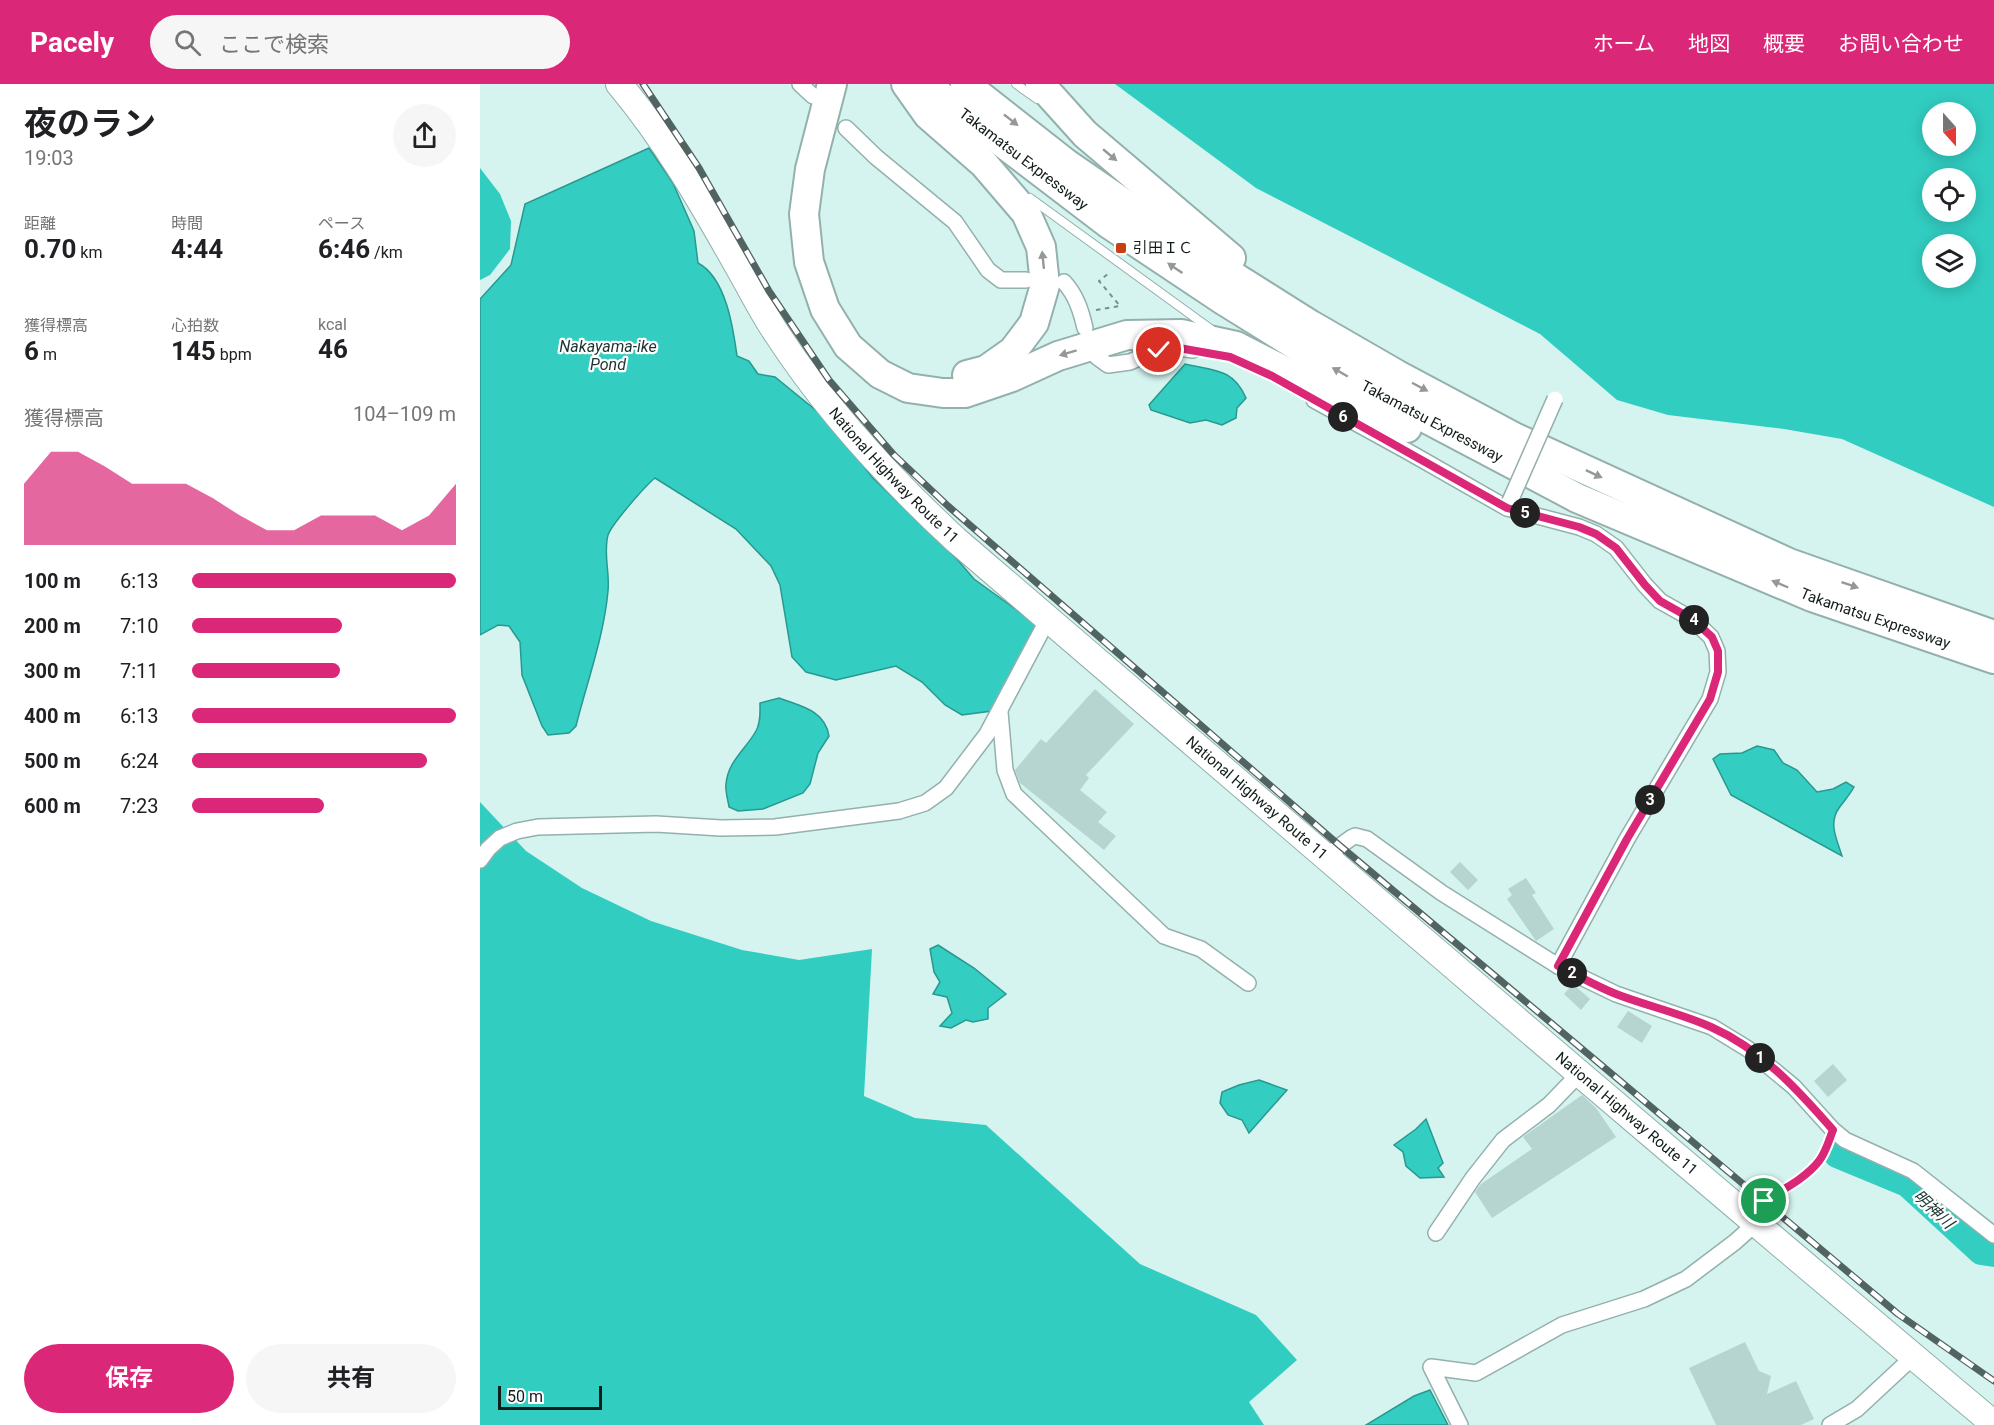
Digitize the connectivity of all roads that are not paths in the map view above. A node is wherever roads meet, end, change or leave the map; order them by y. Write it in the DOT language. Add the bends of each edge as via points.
graph roads {
  1 [pos="619,84"];
  2 [pos="800,84"];
  3 [pos="846,84"];
  4 [pos="906,84"];
  5 [pos="925,84"];
  6 [pos="965,84"];
  7 [pos="1016,84"];
  8 [pos="823,90"];
  9 [pos="1044,99"];
  10 [pos="846,128"];
  11 [pos="984,164"];
  12 [pos="1026,280"];
  13 [pos="1064,282"];
  14 [pos="1311,325"];
  15 [pos="1085,328"];
  16 [pos="1236,346"];
  17 [pos="1097,357"];
  18 [pos="1555,399"];
  19 [pos="1507,508"];
  20 [pos="1650,529"];
  21 [pos="1048,619"];
  22 [pos="1994,635"];
  23 [pos="1994,658"];
  24 [pos="1000,712"];
  25 [pos="1325,857"];
  26 [pos="480,860"];
  27 [pos="1558,966"];
  28 [pos="1248,983"];
  29 [pos="1579,1074"];
  30 [pos="1750,1220"];
  31 [pos="1436,1233"];
  32 [pos="1994,1235"];
  33 [pos="1914,1357"];
  34 [pos="1994,1424"];
  35 [pos="1460,1425"];
  36 [pos="1830,1425"];
  1 -- 21 [label="highway, National Highway Route 11" via="693,188 776,333 820,397 912,499"];
  2 -- 8 [label="street"];
  3 -- 11 [label="highway, one-way" via="823,169 818,215 821,261 836,305 858,339 886,364 912,375 951,378 986,370 1013,351 1034,323 1045,285 1041,247 1026,213"];
  4 -- 11 [label="highway" via="928,115"];
  20 -- 5 [label="highway, Takamatsu Expressway, one-way" via="1577,498 1332,368 1109,224"];
  6 -- 14 [label="highway, Takamatsu Expressway, one-way" via="1067,164"];
  7 -- 9 [label="lane"];
  16 -- 8 [label="highway, one-way" via="1181,334 1127,335 1058,356 964,393 908,388 880,374 848,346 825,309 809,262 804,214"];
  9 -- 14 [label="highway, one-way"];
  10 -- 12 [label="street" via="955,222 988,270 1001,280"];
  11 -- 16 [label="lane"];
  13 -- 15 [label="street" via="1072,291"];
  14 -- 22 [label="highway, Takamatsu Expressway, one-way" via="1516,438 1789,563"];
  16 -- 20 [label="highway" via="1491,472"];
  17 -- 19 [label="street" via="1108,365 1179,348 1230,357 1272,376"];
  18 -- 19 [label="street, bridge"];
  19 -- 27 [label="street" via="1596,534 1616,548 1660,601 1692,619 1712,637 1718,651 1718,672 1710,699"];
  23 -- 20 [label="highway, Takamatsu Expressway, one-way" via="1812,597"];
  21 -- 24 [label="street"];
  21 -- 25 [label="highway, National Highway Route 11"];
  24 -- 26 [label="street" via="946,788 925,803 899,811 775,827 538,827 500,838"];
  24 -- 28 [label="street" via="1005,770 1014,795 1164,936 1201,948"];
  25 -- 27 [label="street" via="1355,836 1367,839 1442,893"];
  25 -- 29 [label="highway, National Highway Route 11"];
  27 -- 32 [label="street" via="1616,994 1712,1027 1748,1049 1773,1067 1845,1140 1913,1171"];
  29 -- 30 [label="highway, National Highway Route 11"];
  29 -- 31 [label="street" via="1549,1105 1503,1140"];
  30 -- 33 [label="highway, National Highway Route 11"];
  30 -- 35 [label="street" via="1735,1242 1686,1279 1644,1299 1562,1324 1476,1372 1431,1367"];
  33 -- 34 [label="highway, National Highway Route 11"];
  33 -- 36 [label="street" via="1857,1409"];
}
